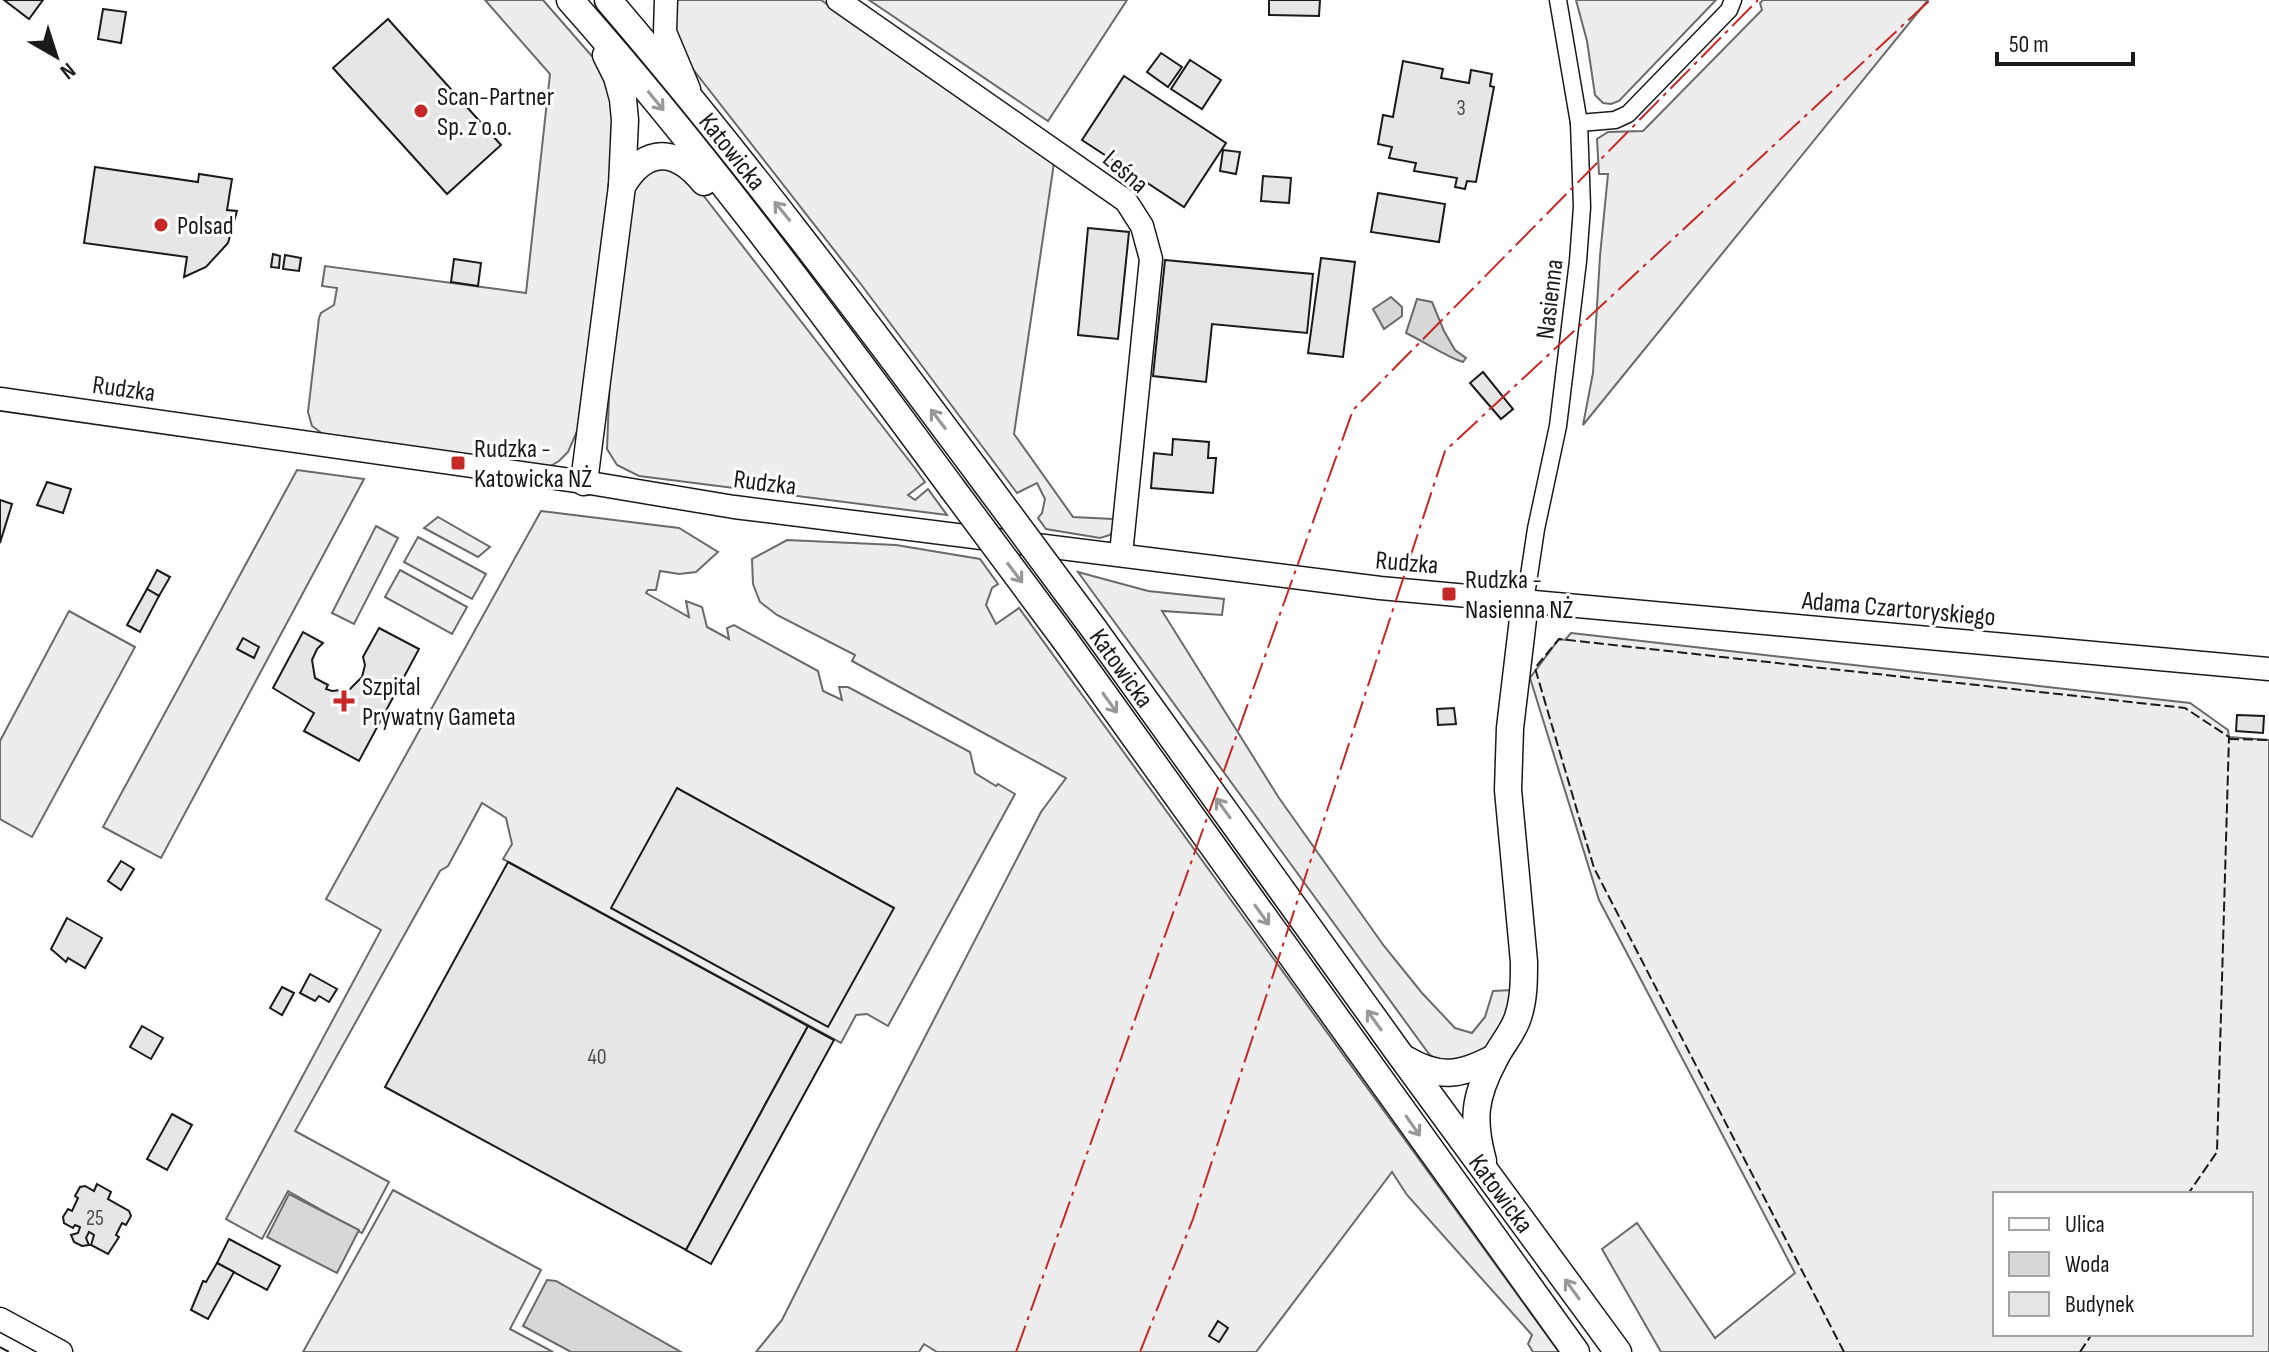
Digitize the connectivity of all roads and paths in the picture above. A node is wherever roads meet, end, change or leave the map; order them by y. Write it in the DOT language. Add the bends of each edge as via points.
graph roads {
  1 [pos="570,0"];
  2 [pos="608,0"];
  3 [pos="666,0"];
  4 [pos="838,0"];
  5 [pos="1558,0"];
  6 [pos="1733,0"];
  7 [pos="587,20"];
  8 [pos="694,101"];
  9 [pos="1579,123"];
  10 [pos="622,186"];
  11 [pos="0,399"];
  12 [pos="908,429"];
  13 [pos="584,482"];
  14 [pos="1121,554"];
  15 [pos="1525,602"];
  16 [pos="2269,669"];
  17 [pos="1401,1056"];
  18 [pos="1494,1058"];
  19 [pos="1486,1173"];
  20 [pos="0,1319"];
  21 [pos="61,1352"];
  22 [pos="1576,1352"];
  23 [pos="1618,1352"];
  1 -- 7 [label="main road, Katowicka"];
  2 -- 8 [label="main road, Katowicka"];
  3 -- 8 [label="street" via="665,32"];
  4 -- 14 [label="street, Leśna" via="1126,201 1142,226 1151,259"];
  5 -- 9 [label="street, Nasienna"];
  6 -- 9 [label="street" via="1628,114"];
  7 -- 10 [label="main road" via="623,99"];
  7 -- 12 [label="main road, Katowicka, one-way" via="797,279"];
  17 -- 8 [label="main road, Katowicka, one-way, bridge" via="1094,629 802,236"];
  9 -- 15 [label="street, Nasienna" via="1578,261 1558,426"];
  10 -- 12 [label="main road" via="633,169 652,157 675,157 692,168 835,349"];
  10 -- 13 [label="main road"];
  11 -- 13 [label="street, Rudzka"];
  12 -- 22 [label="main road, Katowicka, one-way, bridge"];
  13 -- 14 [label="street, Rudzka" via="734,507"];
  14 -- 15 [label="street, Rudzka"];
  15 -- 16 [label="street, Adama Czartoryskiego"];
  15 -- 18 [label="main road" via="1508,790 1524,989 1518,1017"];
  17 -- 18 [label="main road" via="1423,1069 1445,1073 1468,1072"];
  17 -- 19 [label="main road, Katowicka"];
  18 -- 19 [label="main road" via="1474,1115"];
  23 -- 19 [label="main road, Katowicka, one-way"];
  20 -- 21 [label="street"];
}
